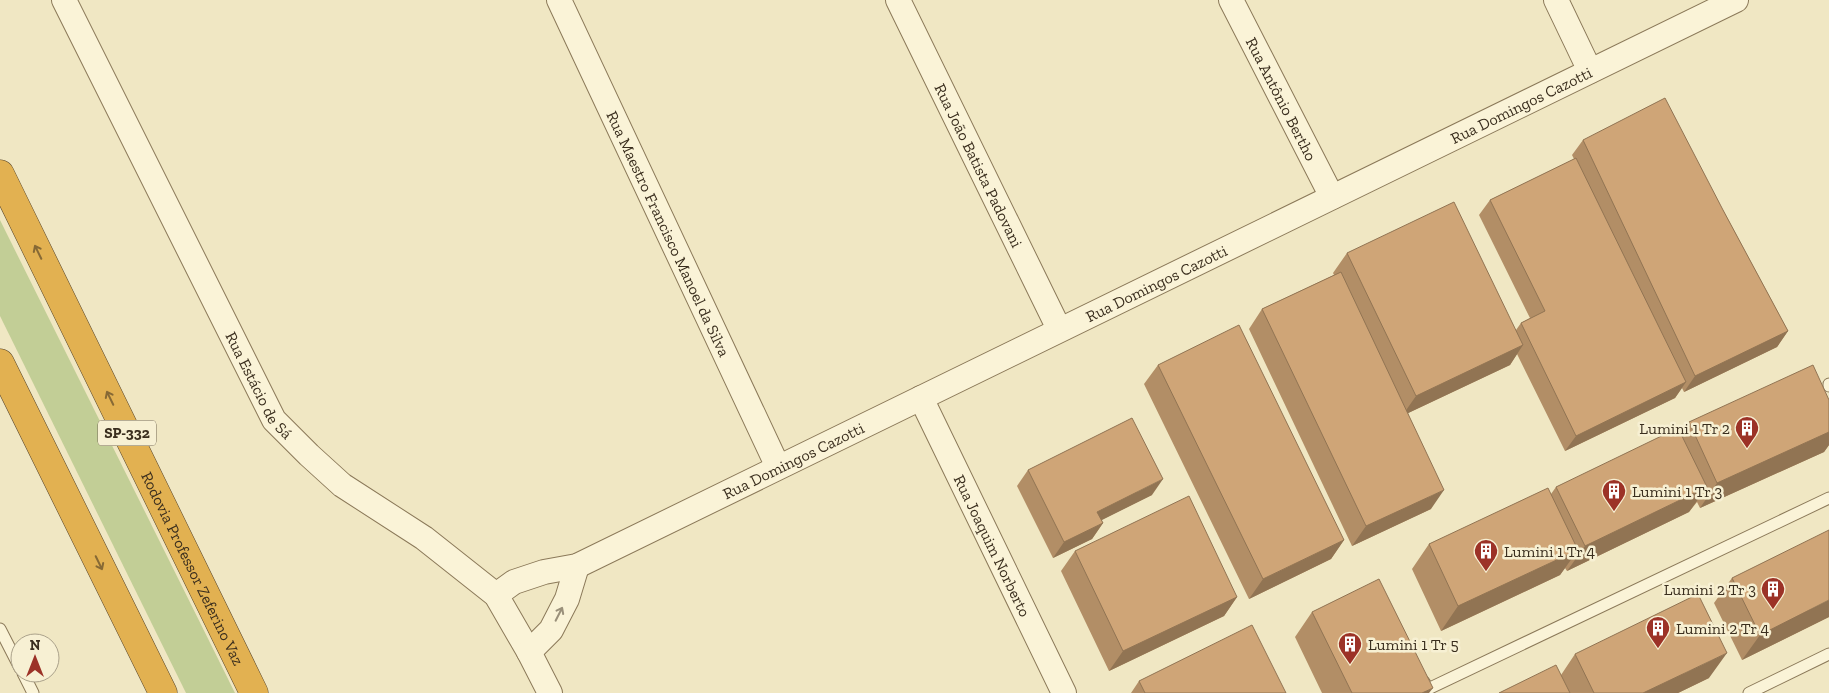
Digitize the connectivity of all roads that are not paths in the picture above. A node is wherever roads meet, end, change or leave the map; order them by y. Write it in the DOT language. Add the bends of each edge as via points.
graph roads {
  1 [pos="64,0"];
  2 [pos="558,0"];
  3 [pos="898,0"];
  4 [pos="1231,0"];
  5 [pos="1556,0"];
  6 [pos="1736,0"];
  7 [pos="1590,71"];
  8 [pos="0,174"];
  9 [pos="1332,197"];
  10 [pos="1058,330"];
  11 [pos="0,363"];
  12 [pos="0,389"];
  13 [pos="921,398"];
  14 [pos="778,467"];
  15 [pos="1829,498"];
  16 [pos="82,528"];
  17 [pos="577,566"];
  18 [pos="496,595"];
  19 [pos="0,629"];
  20 [pos="10,648"];
  21 [pos="529,652"];
  22 [pos="1829,654"];
  23 [pos="1419,672"];
  24 [pos="163,693"];
  25 [pos="254,693"];
  26 [pos="550,693"];
  27 [pos="1064,693"];
  28 [pos="1749,693"];
  1 -- 18 [label="street, Rua Estácio de Sá" via="274,420 342,485 424,538"];
  2 -- 14 [label="street, Rua Maestro Francisco Manoel da Silva"];
  3 -- 10 [label="street, Rua João Batista Padovani"];
  4 -- 9 [label="street, Rua Antônio Bertho"];
  5 -- 7 [label="street"];
  6 -- 7 [label="street, Rua Domingos Cazotti"];
  7 -- 9 [label="street, Rua Domingos Cazotti"];
  25 -- 8 [label="highway, Rodovia Professor Zeferino Vaz / SP-332, one-way"];
  9 -- 10 [label="street, Rua Domingos Cazotti"];
  10 -- 13 [label="street, Rua Domingos Cazotti"];
  11 -- 16 [label="highway"];
  12 -- 16 [label="highway"];
  13 -- 14 [label="street, Rua Domingos Cazotti"];
  13 -- 27 [label="street, Rua Joaquim Norberto"];
  14 -- 17 [label="street, Rua Domingos Cazotti"];
  15 -- 23 [label="lane" via="1428,689"];
  16 -- 24 [label="highway, one-way"];
  17 -- 18 [label="street, Rua Domingos Cazotti" via="514,582"];
  21 -- 17 [label="street, one-way" via="550,630 566,599"];
  18 -- 21 [label="street, Rua Estácio de Sá"];
  19 -- 20 [label="lane"];
  21 -- 26 [label="street, Rua Estácio de Sá"];
  22 -- 28 [label="lane"];
}
